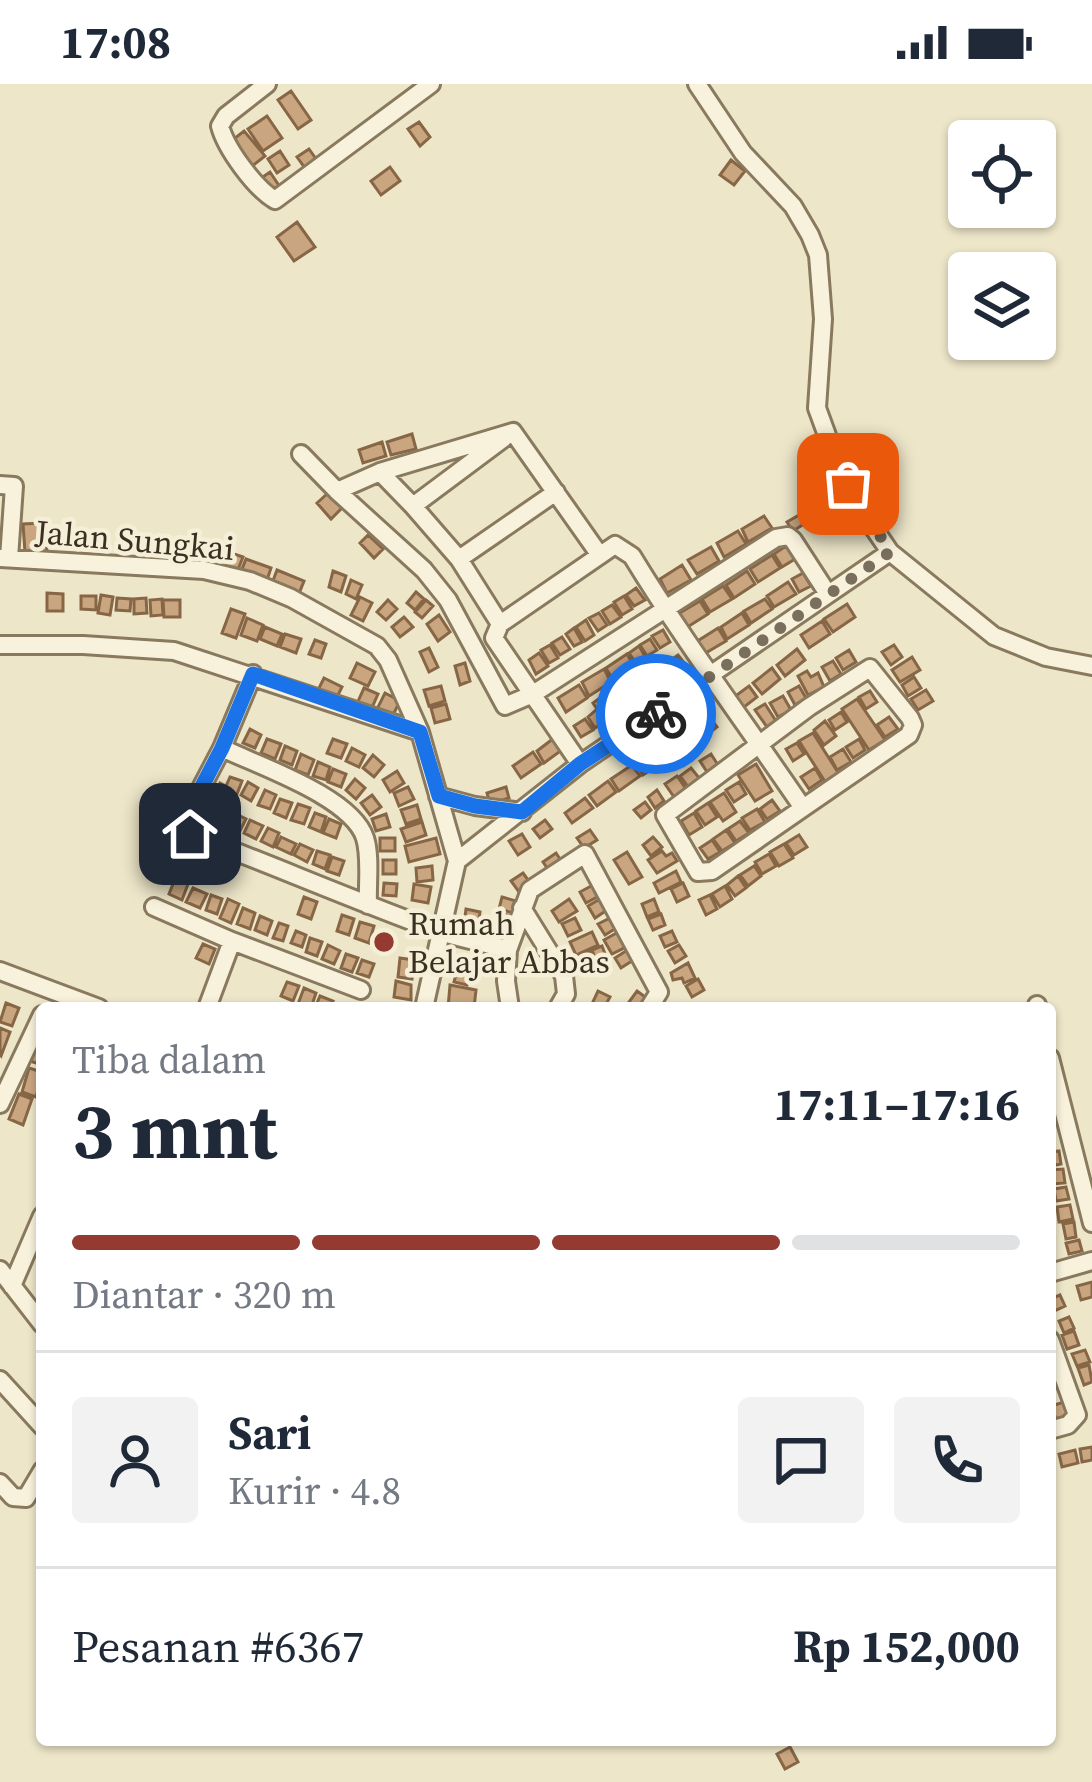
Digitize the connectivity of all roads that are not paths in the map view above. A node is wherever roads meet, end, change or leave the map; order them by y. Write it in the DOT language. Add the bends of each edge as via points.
graph roads {
  1 [pos="267,84"];
  2 [pos="431,84"];
  3 [pos="697,84"];
  4 [pos="513,432"];
  5 [pos="301,454"];
  6 [pos="380,472"];
  7 [pos="0,485"];
  8 [pos="337,491"];
  9 [pos="556,492"];
  10 [pos="413,506"];
  11 [pos="890,552"];
  12 [pos="599,554"];
  13 [pos="5,558"];
  14 [pos="459,560"];
  15 [pos="828,594"];
  16 [pos="664,609"];
  17 [pos="500,624"];
  18 [pos="0,645"];
  19 [pos="1092,666"];
  20 [pos="253,674"];
  21 [pos="710,677"];
  22 [pos="533,694"];
  23 [pos="420,732"];
  24 [pos="759,743"];
  25 [pos="222,748"];
  26 [pos="580,764"];
  27 [pos="439,796"];
  28 [pos="803,808"];
  29 [pos="522,812"];
  30 [pos="457,861"];
  31 [pos="360,901"];
  32 [pos="154,907"];
  33 [pos="521,908"];
  34 [pos="441,933"];
  35 [pos="232,941"];
  36 [pos="508,950"];
  37 [pos="0,971"];
  38 [pos="362,990"];
  39 [pos="43,1002"];
  40 [pos="209,1002"];
  41 [pos="425,1002"];
  42 [pos="510,1002"];
  43 [pos="562,1002"];
  44 [pos="652,1002"];
  45 [pos="36,1028"];
  46 [pos="1056,1082"];
  47 [pos="0,1104"];
  48 [pos="1092,1223"];
  49 [pos="36,1230"];
  50 [pos="1092,1261"];
  51 [pos="0,1270"];
  52 [pos="1056,1271"];
  53 [pos="12,1286"];
  54 [pos="36,1316"];
  55 [pos="1056,1357"];
  56 [pos="0,1379"];
  57 [pos="36,1419"];
  58 [pos="1056,1428"];
  59 [pos="36,1482"];
  60 [pos="0,1483"];
  1 -- 2 [label="street" via="220,126 275,200"];
  3 -- 11 [label="street" via="810,235 822,297 817,408 860,508"];
  4 -- 6 [label="street"];
  4 -- 9 [label="street"];
  4 -- 10 [label="street"];
  5 -- 8 [label="street"];
  6 -- 8 [label="street"];
  6 -- 10 [label="street"];
  7 -- 13 [label="street" via="14,486"];
  8 -- 22 [label="street" via="424,569 475,645 499,700 514,705"];
  9 -- 12 [label="street"];
  9 -- 14 [label="street"];
  10 -- 14 [label="street"];
  11 -- 15 [label="street"];
  11 -- 19 [label="street" via="994,636"];
  12 -- 16 [label="street" via="614,545 626,550"];
  12 -- 17 [label="street"];
  13 -- 23 [label="street, Jalan Sungkai" via="205,570 291,598 377,646"];
  14 -- 17 [label="street"];
  15 -- 16 [label="street" via="793,540 782,536"];
  15 -- 21 [label="street"];
  16 -- 21 [label="street"];
  16 -- 22 [label="street"];
  17 -- 22 [label="street" via="494,638"];
  18 -- 20 [label="street" via="174,651"];
  20 -- 23 [label="street"];
  20 -- 25 [label="street"];
  21 -- 24 [label="street"];
  21 -- 26 [label="street"];
  22 -- 26 [label="street"];
  23 -- 27 [label="street, Jalan Sungkai"];
  24 -- 28 [label="street"];
  24 -- 28 [label="street" via="668,811 681,847 705,874"];
  24 -- 28 [label="street" via="870,668 910,718 912,730"];
  25 -- 31 [label="street" via="351,815 366,840"];
  25 -- 31 [label="street" via="188,813 190,834"];
  26 -- 29 [label="street"];
  27 -- 29 [label="street"];
  27 -- 30 [label="street, Jalan Sungkai"];
  29 -- 30 [label="street"];
  30 -- 34 [label="street"];
  31 -- 34 [label="street"];
  32 -- 35 [label="street"];
  33 -- 36 [label="street"];
  33 -- 43 [label="street" via="564,976"];
  33 -- 44 [label="street" via="530,890 585,854 658,992"];
  34 -- 36 [label="street"];
  34 -- 41 [label="street"];
  35 -- 38 [label="street"];
  35 -- 40 [label="street"];
  36 -- 42 [label="street"];
  37 -- 39 [label="street"];
  45 -- 47 [label="street"];
  46 -- 48 [label="street"];
  49 -- 53 [label="street"];
  50 -- 52 [label="street"];
  51 -- 53 [label="street"];
  53 -- 54 [label="street"];
  55 -- 58 [label="street" via="1077,1415"];
  56 -- 57 [label="street"];
  59 -- 60 [label="street" via="26,1498"];
}
